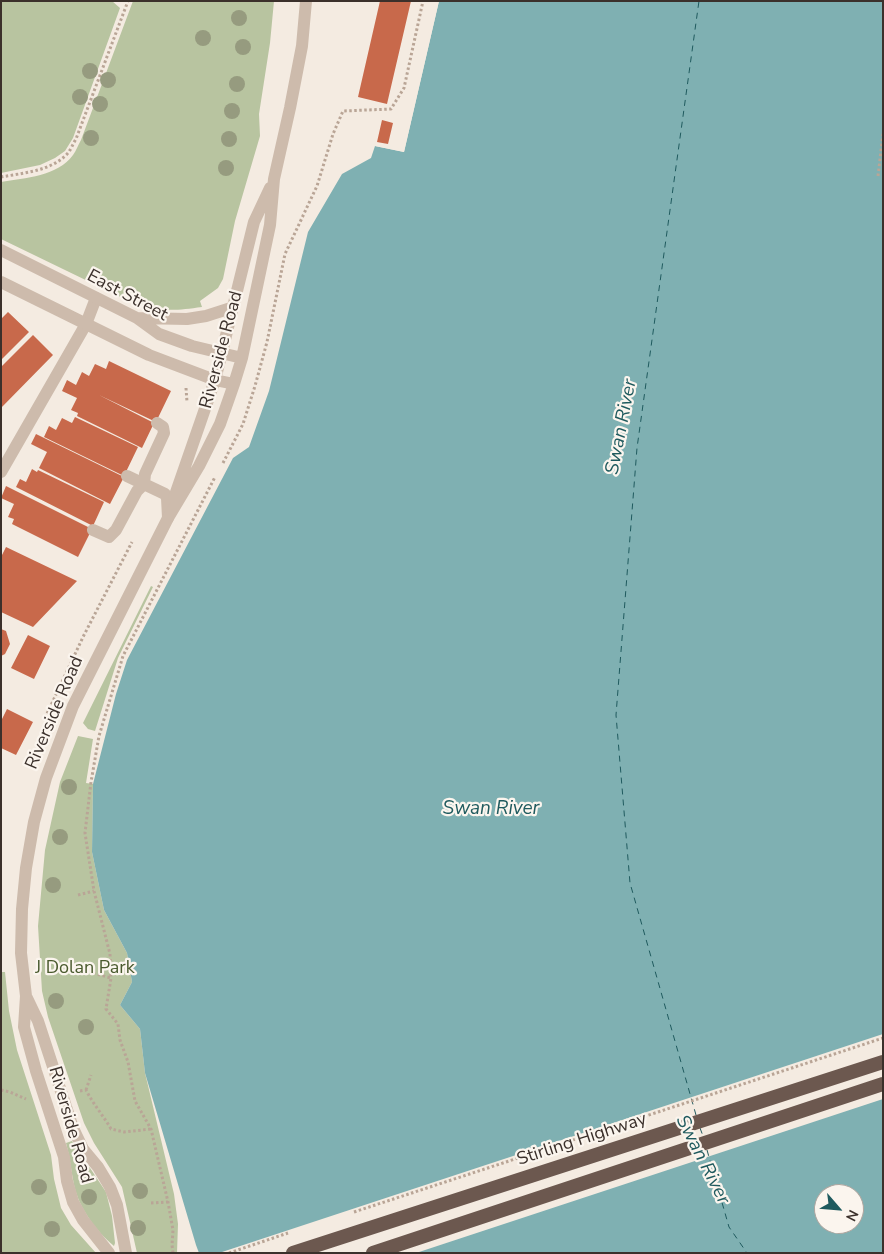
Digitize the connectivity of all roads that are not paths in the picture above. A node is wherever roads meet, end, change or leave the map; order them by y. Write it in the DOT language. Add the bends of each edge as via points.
graph roads {
  1 [pos="306,1"];
  2 [pos="274,178"];
  3 [pos="1,250"];
  4 [pos="1,282"];
  5 [pos="96,298"];
  6 [pos="234,307"];
  7 [pos="137,318"];
  8 [pos="86,324"];
  9 [pos="222,354"];
  10 [pos="242,358"];
  11 [pos="214,380"];
  12 [pos="234,384"];
  13 [pos="157,423"];
  14 [pos="1,472"];
  15 [pos="127,476"];
  16 [pos="144,484"];
  17 [pos="168,518"];
  18 [pos="93,530"];
  19 [pos="26,996"];
  20 [pos="883,1062"];
  21 [pos="883,1084"];
  22 [pos="109,1253"];
  23 [pos="126,1253"];
  24 [pos="293,1253"];
  25 [pos="373,1253"];
  1 -- 2 [label="street, Riverside Road" via="302,46"];
  2 -- 6 [label="street, Riverside Road" via="254,222"];
  2 -- 10 [label="street, Riverside Road" via="270,226"];
  3 -- 5 [label="street, East Street"];
  4 -- 8 [label="street"];
  5 -- 7 [label="street, East Street"];
  5 -- 8 [label="street"];
  6 -- 7 [label="street" via="187,319"];
  6 -- 9 [label="street, Riverside Road"];
  7 -- 9 [label="street, East Street" via="159,334"];
  8 -- 11 [label="street" via="149,355"];
  8 -- 14 [label="street"];
  9 -- 10 [label="street, East Street"];
  9 -- 11 [label="street, Riverside Road"];
  10 -- 12 [label="street, Riverside Road"];
  11 -- 12 [label="street"];
  11 -- 17 [label="street, Riverside Road"];
  12 -- 17 [label="street, Riverside Road" via="204,458"];
  13 -- 16 [label="street" via="163,427 164,433 145,474"];
  15 -- 16 [label="street"];
  16 -- 17 [label="street" via="165,494"];
  16 -- 18 [label="street" via="114,533 106,537"];
  17 -- 19 [label="street, Riverside Road" via="73,706 46,778 29,849 22,909 21,953"];
  19 -- 22 [label="street, Riverside Road" via="24,1027 64,1156 73,1202"];
  19 -- 23 [label="street, Riverside Road" via="38,1021 73,1128 83,1149 110,1187 117,1205"];
  20 -- 24 [label="highway, Stirling Highway"];
  21 -- 25 [label="highway"];
}
